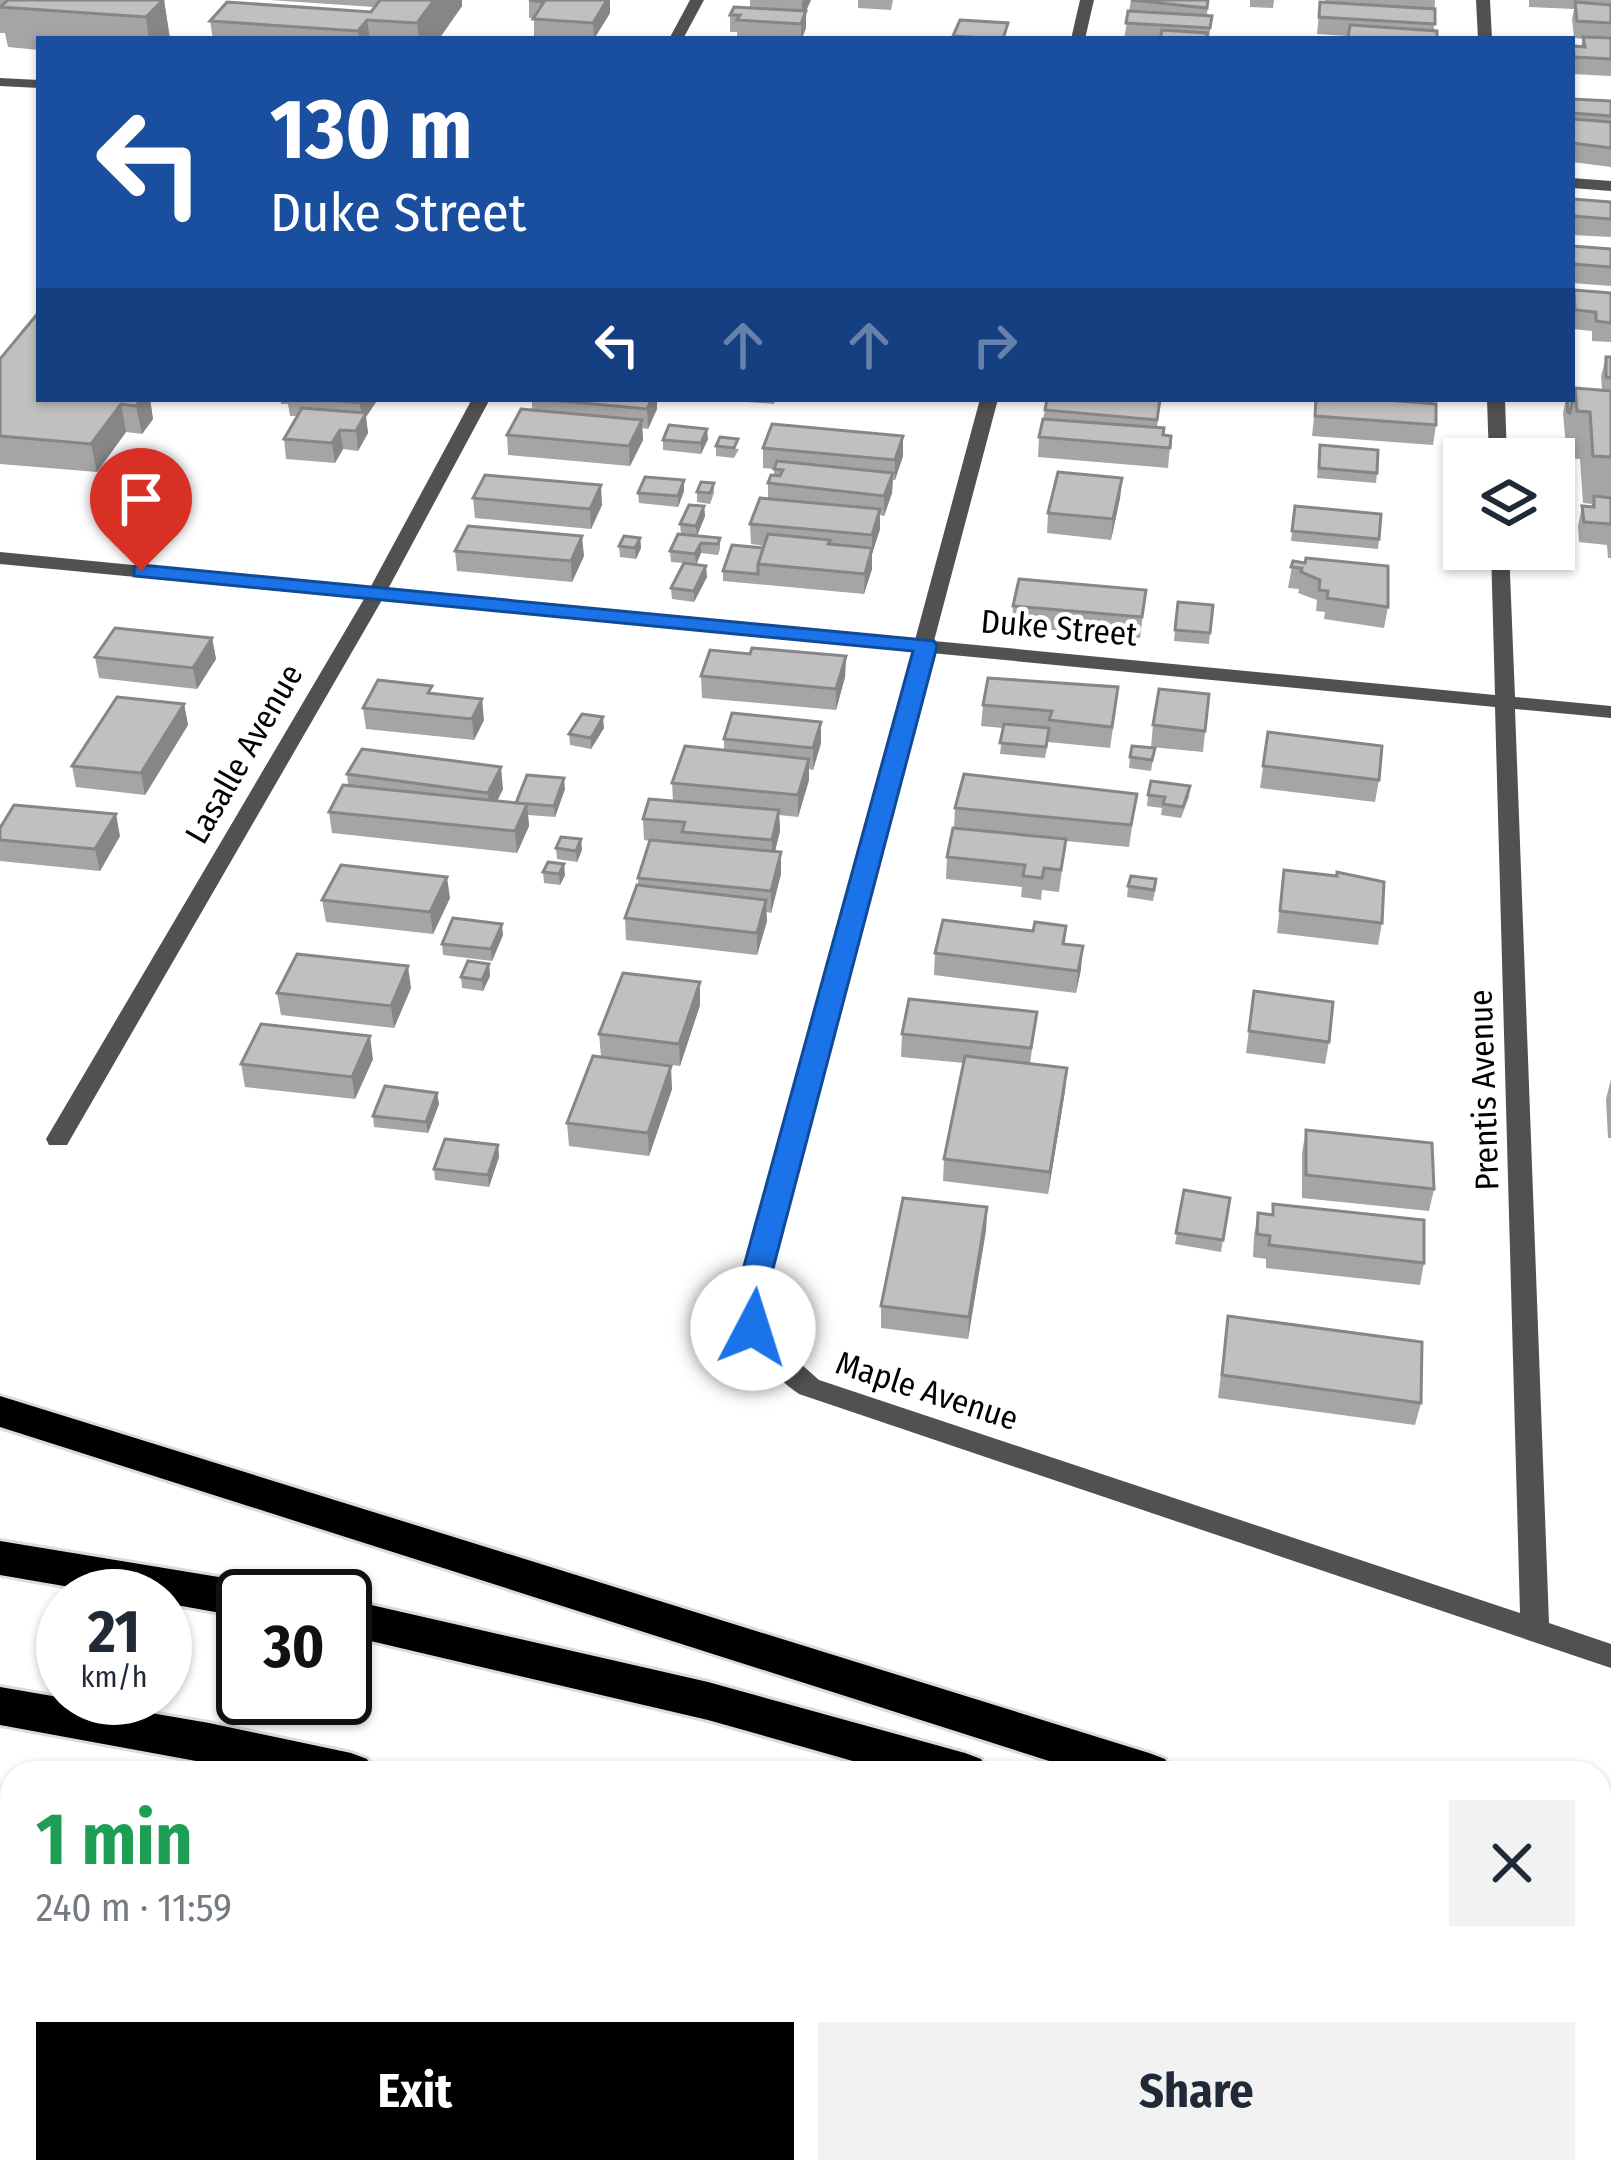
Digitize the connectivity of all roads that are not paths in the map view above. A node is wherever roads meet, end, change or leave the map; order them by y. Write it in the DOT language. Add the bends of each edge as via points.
graph roads {
  1 [pos="698,0"];
  2 [pos="1087,0"];
  3 [pos="1483,0"];
  4 [pos="678,36"];
  5 [pos="1079,36"];
  6 [pos="1485,36"];
  7 [pos="0,82"];
  8 [pos="36,84"];
  9 [pos="1575,183"];
  10 [pos="1611,186"];
  11 [pos="479,402"];
  12 [pos="988,402"];
  13 [pos="1496,402"];
  14 [pos="1497,438"];
  15 [pos="0,558"];
  16 [pos="1501,570"];
  17 [pos="376,593"];
  18 [pos="926,646"];
  19 [pos="1504,701"];
  20 [pos="1611,712"];
  21 [pos="58,1139"];
  22 [pos="0,1411"];
  23 [pos="0,1558"];
  24 [pos="216,1594"];
  25 [pos="372,1623"];
  26 [pos="1535,1629"];
  27 [pos="1611,1656"];
  28 [pos="0,1706"];
  29 [pos="291,1761"];
  30 [pos="922,1761"];
  31 [pos="1111,1761"];
  1 -- 4 [label="street"];
  2 -- 5 [label="street"];
  3 -- 6 [label="street"];
  7 -- 8 [label="street"];
  9 -- 10 [label="street"];
  11 -- 17 [label="street, Lasalle Avenue"];
  12 -- 18 [label="street, Maple Avenue"];
  13 -- 14 [label="street"];
  15 -- 17 [label="street, Duke Street"];
  16 -- 19 [label="street, Prentis Avenue"];
  17 -- 18 [label="street, Duke Street"];
  17 -- 21 [label="street, Lasalle Avenue"];
  18 -- 19 [label="street, Duke Street"];
  18 -- 26 [label="street, Maple Avenue" via="751,1295 753,1328 775,1364 808,1387"];
  19 -- 20 [label="street, Duke Street"];
  19 -- 26 [label="street, Prentis Avenue"];
  22 -- 31 [label="highway"];
  23 -- 24 [label="highway"];
  25 -- 30 [label="highway" via="708,1701"];
  26 -- 27 [label="street, Maple Avenue"];
  28 -- 29 [label="highway"];
}
